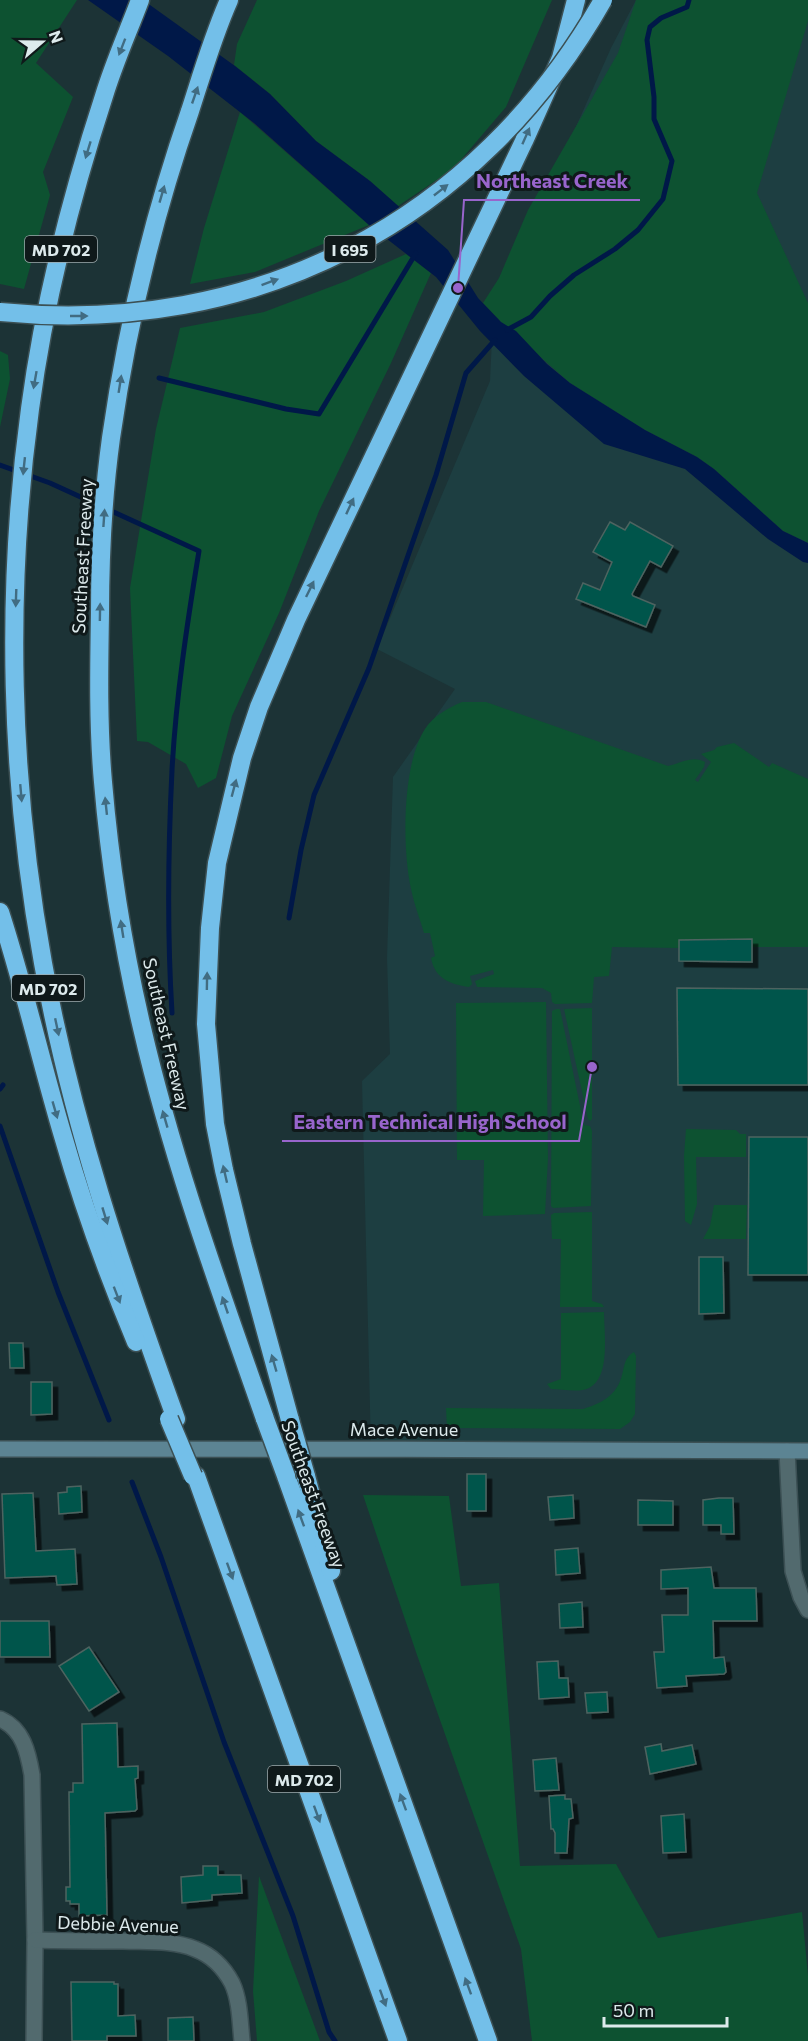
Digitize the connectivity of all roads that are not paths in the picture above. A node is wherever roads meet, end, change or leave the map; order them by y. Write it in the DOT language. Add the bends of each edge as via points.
graph roads {
  1 [pos="140,0"];
  2 [pos="229,0"];
  3 [pos="576,0"];
  4 [pos="603,0"];
  5 [pos="0,312"];
  6 [pos="0,912"];
  7 [pos="172,1419"];
  8 [pos="0,1449"];
  9 [pos="787,1451"];
  10 [pos="808,1451"];
  11 [pos="808,1610"];
  12 [pos="363,1692"];
  13 [pos="0,1719"];
  14 [pos="35,1940"];
  15 [pos="34,2041"];
  16 [pos="243,2041"];
  17 [pos="398,2041"];
  18 [pos="488,2041"];
  1 -- 7 [label="highway, MD 702, one-way" via="104,93 80,176 57,263 30,408 18,540 16,708 30,880 43,965 106,1218"];
  12 -- 2 [label="highway, Southeast Freeway, one-way, bridge" via="191,1204 162,1108 125,945 103,780 100,576 110,441 126,344 162,195"];
  12 -- 3 [label="highway, one-way, bridge" via="245,1255 214,1114 207,1024 210,928 218,863 242,758 259,707 296,620 524,141 561,58"];
  5 -- 4 [label="highway, I 695, one-way, bridge" via="98,315 199,303 298,272 378,235 459,176 500,139 545,88"];
  6 -- 7 [label="highway, one-way" via="91,1223 118,1299"];
  7 -- 17 [label="highway, MD 702, one-way, bridge"];
  8 -- 9 [label="main road, Mace Avenue"];
  9 -- 10 [label="main road, Mace Avenue"];
  9 -- 11 [label="street" via="792,1570"];
  18 -- 12 [label="highway, Southeast Freeway, one-way"];
  13 -- 14 [label="street" via="20,1734 32,1775"];
  14 -- 15 [label="street"];
  14 -- 16 [label="street, Debbie Avenue" via="174,1943 197,1949 214,1960 233,1985"];
}
